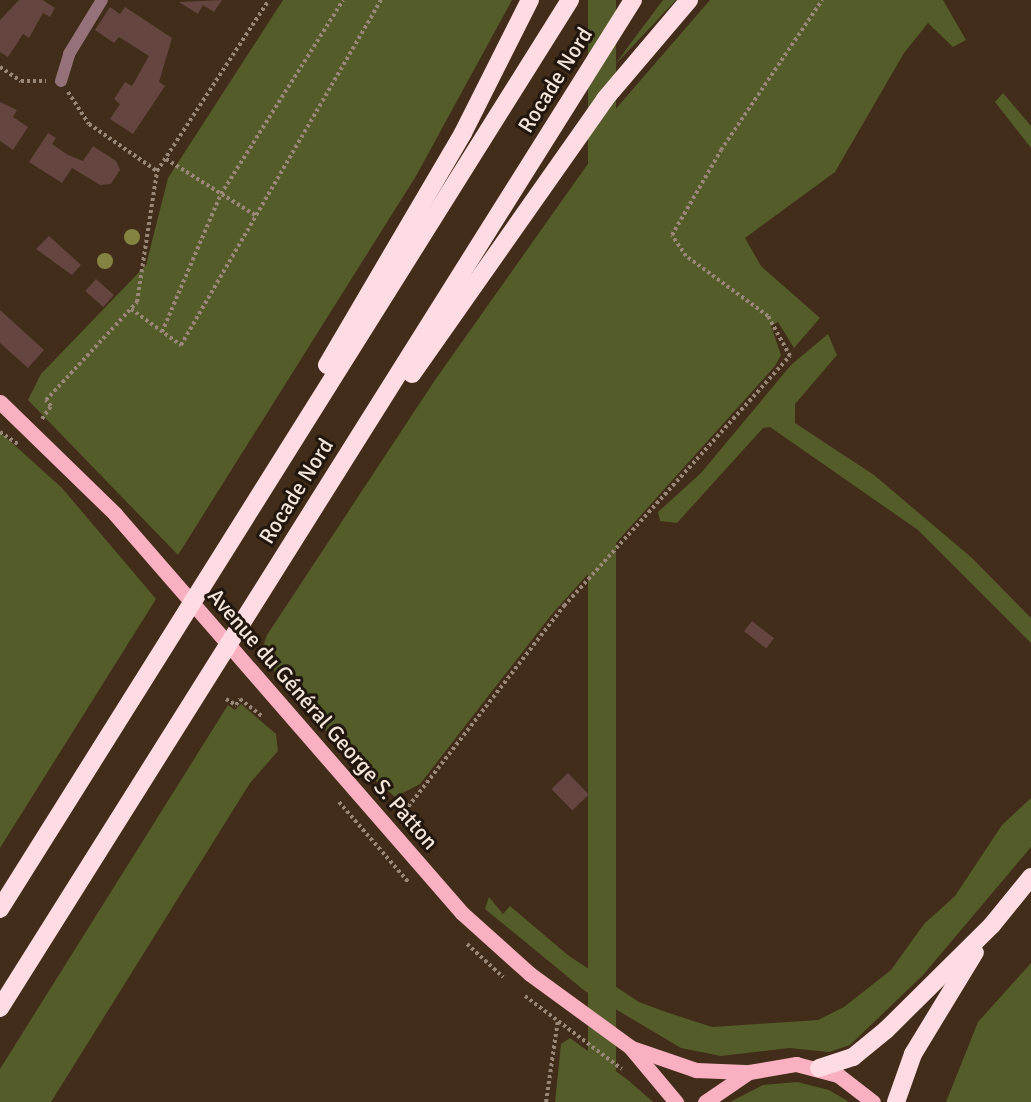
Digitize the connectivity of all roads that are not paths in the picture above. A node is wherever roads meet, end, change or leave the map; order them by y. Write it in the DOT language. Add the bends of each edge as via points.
graph roads {
  1 [pos="102,0"];
  2 [pos="530,0"];
  3 [pos="570,0"];
  4 [pos="633,0"];
  5 [pos="689,0"];
  6 [pos="61,81"];
  7 [pos="0,402"];
  8 [pos="273,572"];
  9 [pos="163,649"];
  10 [pos="1031,877"];
  11 [pos="0,909"];
  12 [pos="992,925"];
  13 [pos="0,1008"];
  14 [pos="630,1047"];
  15 [pos="819,1068"];
  16 [pos="749,1072"];
  17 [pos="676,1102"];
  18 [pos="705,1102"];
  19 [pos="873,1102"];
  20 [pos="896,1102"];
  1 -- 6 [label="street" via="69,54"];
  2 -- 9 [label="highway" via="440,175"];
  3 -- 9 [label="highway, Rocade Nord"];
  4 -- 8 [label="highway, Rocade Nord"];
  5 -- 8 [label="highway" via="546,178"];
  7 -- 14 [label="main road, Avenue du Général George S. Patton" via="142,544 388,831 485,935"];
  8 -- 13 [label="highway, Rocade Nord"];
  9 -- 11 [label="highway, Rocade Nord"];
  10 -- 12 [label="highway"];
  12 -- 15 [label="highway" via="869,1045"];
  12 -- 20 [label="highway" via="913,1054"];
  14 -- 16 [label="main road, Avenue du Général George S. Patton" via="696,1070"];
  14 -- 17 [label="main road, Avenue du Général George S. Patton"];
  15 -- 16 [label="main road" via="796,1064"];
  15 -- 19 [label="main road" via="855,1086"];
  16 -- 18 [label="main road"];
}
